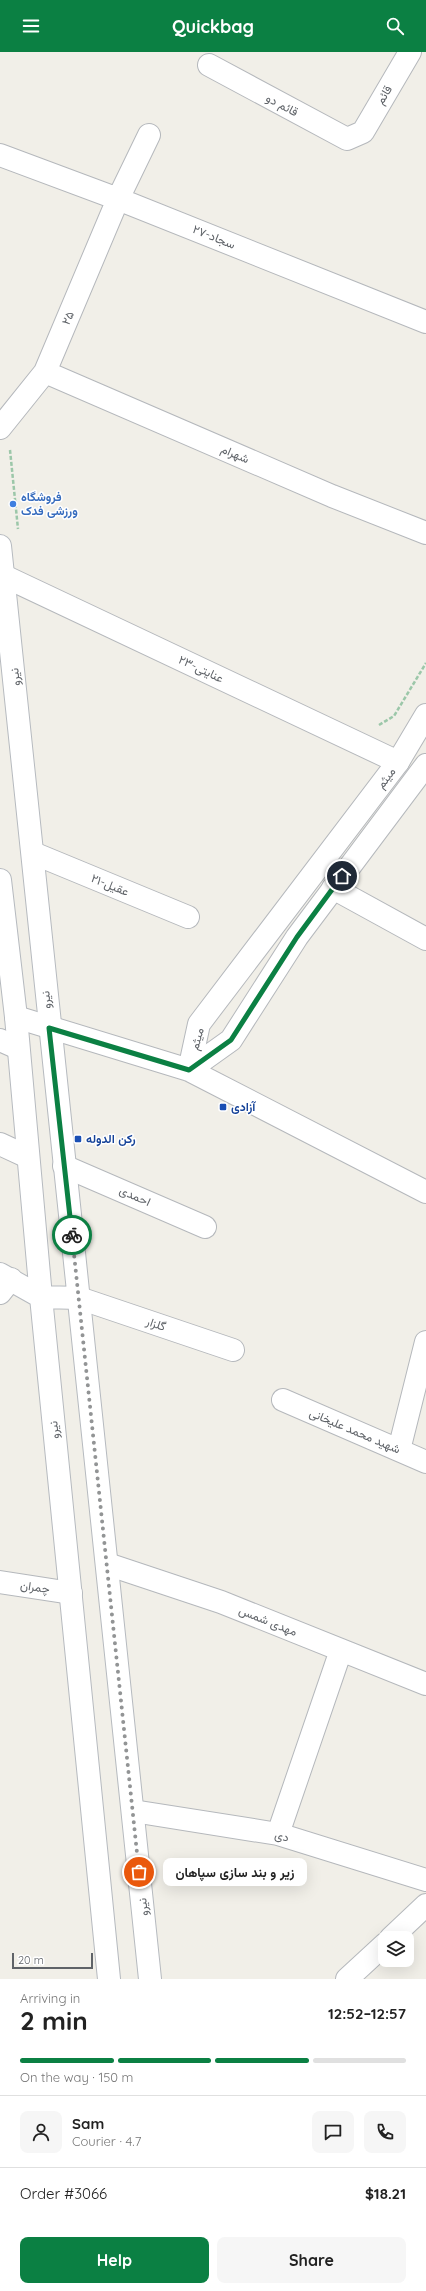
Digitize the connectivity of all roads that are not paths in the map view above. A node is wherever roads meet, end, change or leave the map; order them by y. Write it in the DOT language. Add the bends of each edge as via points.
graph roads {
  1 [pos="410,52"];
  2 [pos="209,65"];
  3 [pos="149,135"];
  4 [pos="356,136"];
  5 [pos="0,155"];
  6 [pos="118,198"];
  7 [pos="426,322"];
  8 [pos="45,372"];
  9 [pos="3,424"];
  10 [pos="426,533"];
  11 [pos="0,546"];
  12 [pos="2,575"];
  13 [pos="426,715"];
  14 [pos="398,762"];
  15 [pos="426,765"];
  16 [pos="33,853"];
  17 [pos="0,880"];
  18 [pos="333,888"];
  19 [pos="188,917"];
  20 [pos="426,940"];
  21 [pos="16,1017"];
  22 [pos="49,1028"];
  23 [pos="9,1044"];
  24 [pos="189,1070"];
  25 [pos="0,1144"];
  26 [pos="28,1158"];
  27 [pos="64,1166"];
  28 [pos="426,1192"];
  29 [pos="205,1227"];
  30 [pos="4,1282"];
  31 [pos="41,1297"];
  32 [pos="80,1298"];
  33 [pos="426,1342"];
  34 [pos="233,1350"];
  35 [pos="283,1400"];
  36 [pos="399,1450"];
  37 [pos="426,1462"];
  38 [pos="107,1564"];
  39 [pos="0,1582"];
  40 [pos="71,1592"];
  41 [pos="341,1650"];
  42 [pos="426,1684"];
  43 [pos="133,1811"];
  44 [pos="278,1834"];
  45 [pos="426,1880"];
  46 [pos="426,1905"];
  47 [pos="398,1931"];
  48 [pos="378,1951"];
  49 [pos="109,1979"];
  50 [pos="150,1979"];
  51 [pos="348,1979"];
  1 -- 4 [label="street, قائم" via="363,132"];
  2 -- 4 [label="street, قائم دو" via="347,139"];
  3 -- 6 [label="street, ۲۵"];
  5 -- 6 [label="street, ۲۷-سجاد"];
  6 -- 7 [label="street, ۲۷-سجاد"];
  6 -- 8 [label="street, ۲۵"];
  8 -- 9 [label="street, ۲۵"];
  8 -- 10 [label="street, شهرام" via="332,496"];
  11 -- 12 [label="street, نیرو"];
  12 -- 14 [label="street, ۲۳-عنایتی"];
  12 -- 16 [label="street, نیرو"];
  13 -- 14 [label="street, میثم"];
  14 -- 24 [label="street, میثم" via="199,1024"];
  15 -- 18 [label="street, میثم"];
  16 -- 19 [label="street, ۲۱-عقیل"];
  16 -- 22 [label="street, نیرو"];
  17 -- 21 [label="street, نیرو"];
  18 -- 20 [label="street"];
  18 -- 24 [label="street, میثم" via="297,937 231,1040"];
  21 -- 22 [label="street"];
  21 -- 23 [label="street, نیرو"];
  22 -- 24 [label="street"];
  22 -- 27 [label="street, نیرو"];
  23 -- 26 [label="street, نیرو"];
  24 -- 28 [label="street"];
  25 -- 26 [label="street"];
  26 -- 31 [label="street, نیرو"];
  27 -- 29 [label="street, احمدی"];
  27 -- 32 [label="street, نیرو"];
  30 -- 31 [label="street"];
  31 -- 32 [label="street, گلزار"];
  31 -- 40 [label="street, نیرو"];
  32 -- 34 [label="street, گلزار"];
  32 -- 38 [label="street, نیرو"];
  33 -- 36 [label="street"];
  35 -- 36 [label="street, شهید محمد علیخانی"];
  36 -- 37 [label="street, شهید محمد علیخانی"];
  38 -- 41 [label="street, مهدی شمس" via="221,1602"];
  38 -- 43 [label="street, نیرو"];
  39 -- 40 [label="street, چمران"];
  40 -- 49 [label="street, نیرو"];
  41 -- 42 [label="street, مهدی شمس"];
  41 -- 44 [label="street"];
  43 -- 44 [label="street, دی"];
  43 -- 50 [label="street, نیرو"];
  44 -- 45 [label="street, دی"];
  46 -- 47 [label="street"];
  48 -- 51 [label="street"];
}
